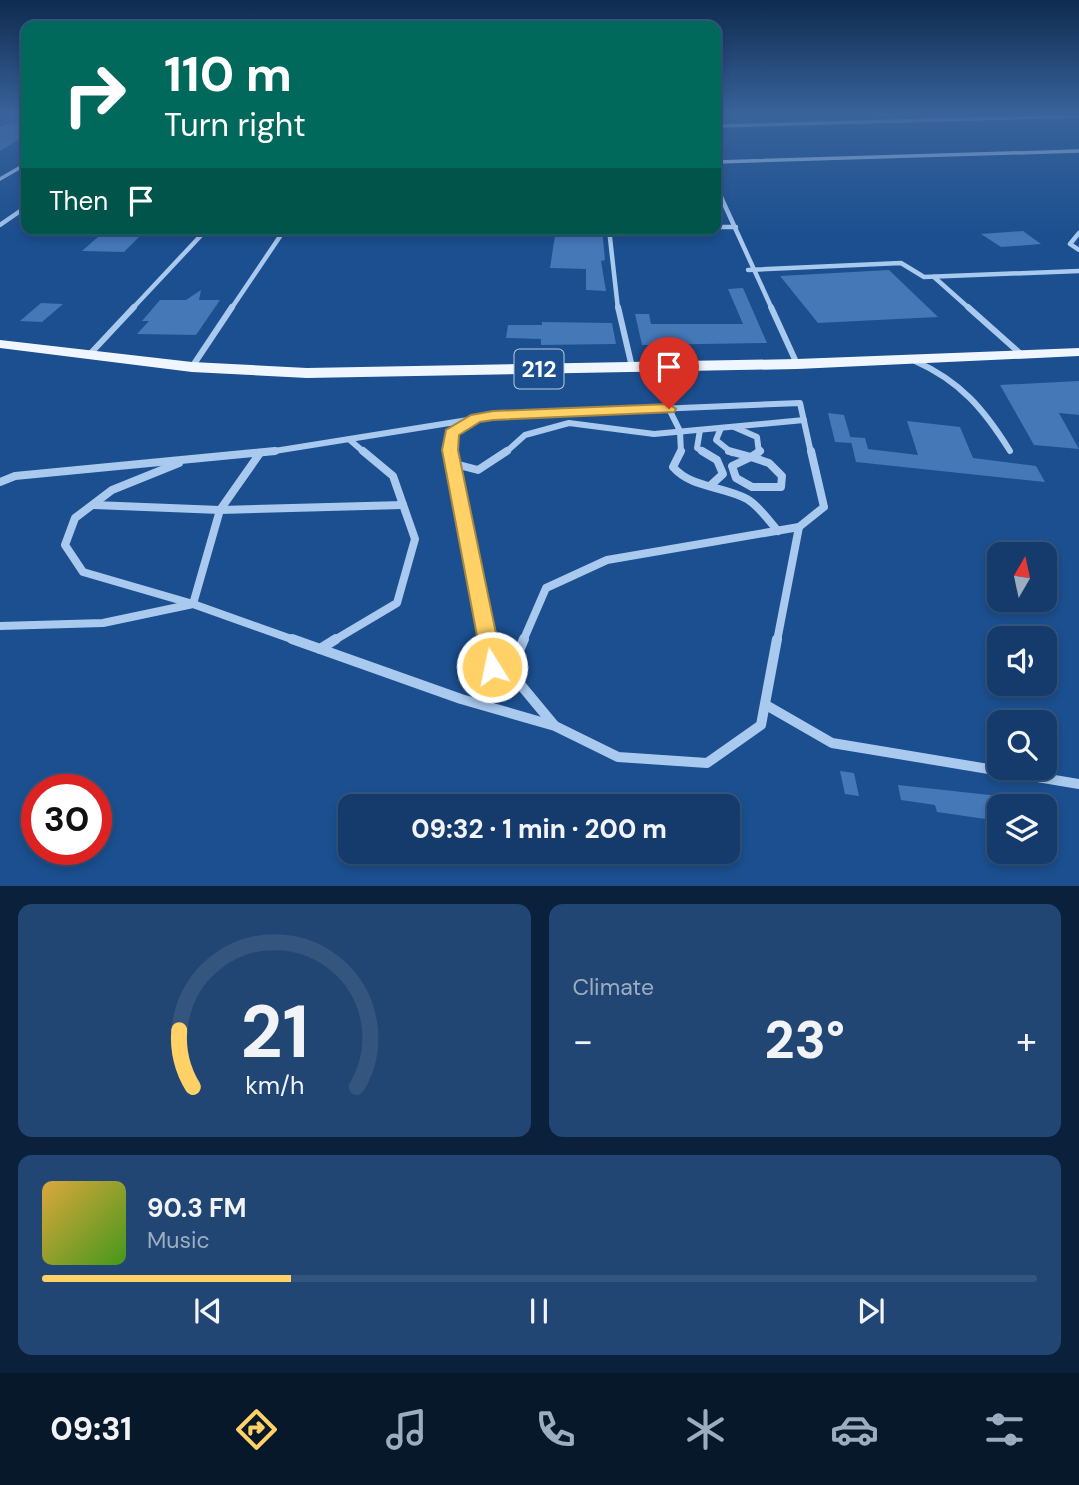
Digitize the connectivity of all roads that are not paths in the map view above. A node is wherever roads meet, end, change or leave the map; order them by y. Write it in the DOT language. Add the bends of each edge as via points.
graph roads {
  1 [pos="936,155"];
  2 [pos="721,162"];
  3 [pos="21,167"];
  4 [pos="0,179"];
  5 [pos="721,197"];
  6 [pos="21,210"];
  7 [pos="0,225"];
  8 [pos="721,227"];
  9 [pos="736,227"];
  10 [pos="1079,233"];
  11 [pos="201,235"];
  12 [pos="281,235"];
  13 [pos="610,235"];
  14 [pos="1079,250"];
  15 [pos="748,270"];
  16 [pos="755,270"];
  17 [pos="1077,272"];
  18 [pos="934,277"];
  19 [pos="0,344"];
  20 [pos="1079,352"];
  21 [pos="90,355"];
  22 [pos="1021,355"];
  23 [pos="911,359"];
  24 [pos="797,364"];
  25 [pos="192,367"];
  26 [pos="632,367"];
  27 [pos="669,409"];
  28 [pos="476,419"];
  29 [pos="804,420"];
  30 [pos="733,427"];
  31 [pos="721,428"];
  32 [pos="700,430"];
  33 [pos="683,432"];
  34 [pos="351,441"];
  35 [pos="1010,451"];
  36 [pos="260,453"];
  37 [pos="747,457"];
  38 [pos="187,460"];
  39 [pos="455,464"];
  40 [pos="0,482"];
  41 [pos="711,485"];
  42 [pos="93,505"];
  43 [pos="403,505"];
  44 [pos="220,510"];
  45 [pos="799,527"];
  46 [pos="778,531"];
  47 [pos="194,604"];
  48 [pos="0,626"];
  49 [pos="320,649"];
  50 [pos="510,672"];
  51 [pos="766,705"];
  52 [pos="555,726"];
  53 [pos="1079,784"];
  1 -- 2 [label="street"];
  3 -- 4 [label="street"];
  5 -- 9 [label="street"];
  6 -- 7 [label="street"];
  8 -- 9 [label="street"];
  9 -- 16 [label="street"];
  10 -- 14 [label="street" via="1070,244"];
  11 -- 21 [label="street"];
  12 -- 25 [label="street"];
  13 -- 26 [label="street" via="618,309"];
  15 -- 16 [label="street"];
  16 -- 18 [label="street" via="901,263 924,277"];
  16 -- 24 [label="street"];
  17 -- 18 [label="street"];
  18 -- 22 [label="street"];
  19 -- 21 [label="main road, 212"];
  20 -- 22 [label="main road, 212"];
  21 -- 25 [label="main road, 212"];
  22 -- 23 [label="main road, 212"];
  23 -- 24 [label="main road, 212"];
  23 -- 35 [label="street" via="947,374 982,404"];
  24 -- 26 [label="main road, 212"];
  25 -- 26 [label="main road, 212" via="307,373"];
  27 -- 28 [label="street"];
  27 -- 29 [label="street" via="800,403"];
  27 -- 33 [label="street"];
  28 -- 34 [label="street"];
  28 -- 39 [label="street" via="452,433 450,450"];
  29 -- 30 [label="street"];
  29 -- 45 [label="street" via="824,507"];
  30 -- 31 [label="street"];
  30 -- 37 [label="street" via="757,437 760,452"];
  31 -- 32 [label="street"];
  31 -- 37 [label="street" via="716,440 727,453"];
  32 -- 33 [label="street"];
  32 -- 41 [label="street" via="697,448 717,460 723,474"];
  33 -- 39 [label="street" via="654,435 569,424 525,435 478,470"];
  33 -- 41 [label="street" via="682,455 673,467 683,479"];
  34 -- 36 [label="street"];
  34 -- 43 [label="street" via="393,477"];
  36 -- 38 [label="street"];
  36 -- 44 [label="street"];
  37 -- 37 [label="street" via="732,466 736,478 752,487 780,487 782,475 768,462"];
  38 -- 40 [label="street"];
  38 -- 42 [label="street" via="112,490"];
  39 -- 50 [label="street" via="492,667"];
  41 -- 46 [label="street" via="749,499"];
  42 -- 44 [label="street"];
  42 -- 47 [label="street" via="75,518 65,545 83,572"];
  43 -- 44 [label="street"];
  43 -- 49 [label="street" via="415,539 397,603"];
  44 -- 47 [label="street"];
  45 -- 46 [label="street"];
  45 -- 51 [label="street"];
  46 -- 50 [label="street" via="607,560 546,588"];
  47 -- 48 [label="street" via="103,623"];
  47 -- 49 [label="street"];
  49 -- 52 [label="street" via="461,699"];
  50 -- 52 [label="street"];
  51 -- 52 [label="street" via="761,725 707,763 618,757"];
  51 -- 53 [label="street" via="832,743"];
}
